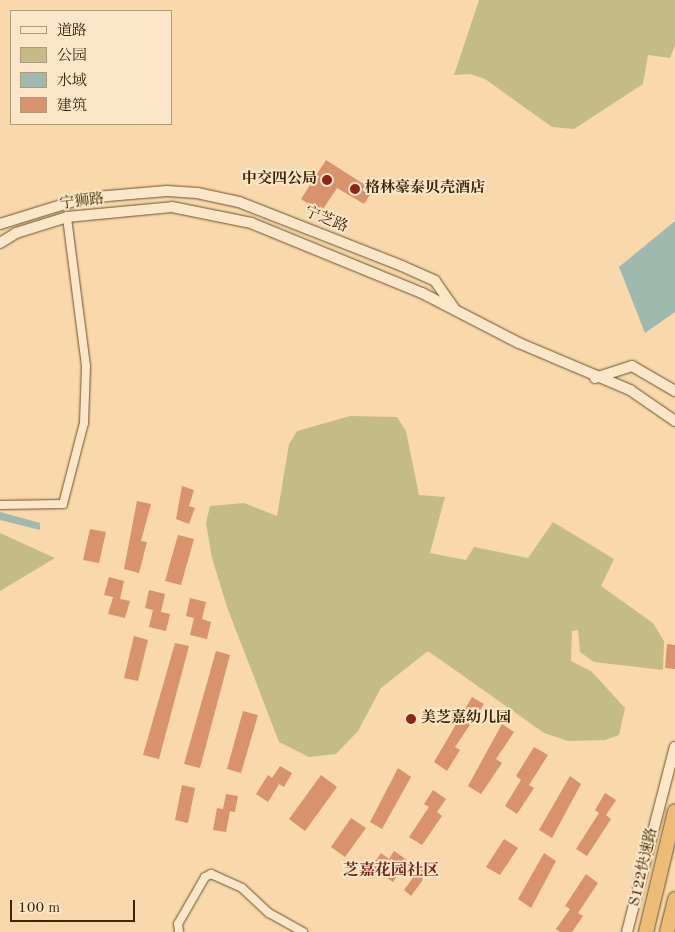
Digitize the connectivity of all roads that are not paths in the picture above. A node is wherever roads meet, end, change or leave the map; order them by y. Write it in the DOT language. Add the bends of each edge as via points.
graph roads {
  1 [pos="168,191"];
  2 [pos="172,207"];
  3 [pos="67,217"];
  4 [pos="0,224"];
  5 [pos="0,243"];
  6 [pos="456,311"];
  7 [pos="595,378"];
  8 [pos="675,391"];
  9 [pos="675,421"];
  10 [pos="0,505"];
  11 [pos="675,748"];
  12 [pos="675,811"];
  13 [pos="675,899"];
  14 [pos="673,913"];
  15 [pos="179,932"];
  16 [pos="302,932"];
  17 [pos="627,932"];
  18 [pos="646,932"];
  19 [pos="667,932"];
  1 -- 4 [label="main road, 宁狮路" via="84,198"];
  1 -- 6 [label="main road, 宁芝路" via="240,202 402,266 435,281"];
  2 -- 3 [label="main road, 宁狮路"];
  2 -- 6 [label="main road, 宁芝路" via="251,223 413,289"];
  3 -- 5 [label="main road, 宁狮路" via="16,233"];
  3 -- 10 [label="street" via="86,366 84,423 63,504"];
  6 -- 7 [label="main road, 宁芝路"];
  7 -- 8 [label="main road" via="632,366"];
  7 -- 9 [label="main road, 宁芝路" via="630,390"];
  11 -- 17 [label="main road"];
  12 -- 18 [label="highway, S122快速路"];
  13 -- 14 [label="highway"];
  14 -- 19 [label="highway"];
  15 -- 16 [label="street" via="178,924 205,877 211,874 242,888 269,913"];
}
